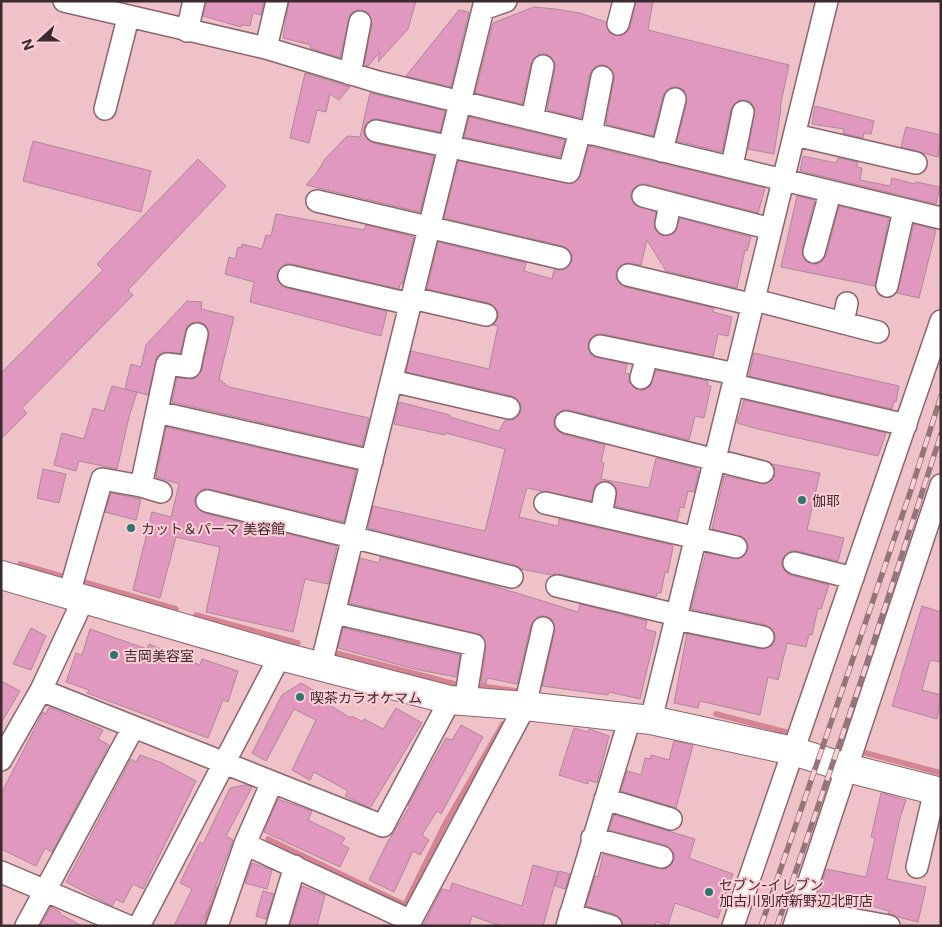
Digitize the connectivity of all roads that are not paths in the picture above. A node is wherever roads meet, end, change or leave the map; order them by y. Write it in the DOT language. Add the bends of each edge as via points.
graph roads {
  1 [pos="64,1"];
  2 [pos="194,1"];
  3 [pos="277,1"];
  4 [pos="506,1"];
  5 [pos="827,1"];
  6 [pos="484,5"];
  7 [pos="115,10"];
  8 [pos="360,22"];
  9 [pos="187,31"];
  10 [pos="266,48"];
  11 [pos="543,66"];
  12 [pos="350,74"];
  13 [pos="602,77"];
  14 [pos="675,99"];
  15 [pos="461,101"];
  16 [pos="105,109"];
  17 [pos="743,112"];
  18 [pos="532,119"];
  19 [pos="376,131"];
  20 [pos="586,133"];
  21 [pos="795,135"];
  22 [pos="449,148"];
  23 [pos="662,151"];
  24 [pos="916,163"];
  25 [pos="732,166"];
  26 [pos="784,180"];
  27 [pos="830,193"];
  28 [pos="642,196"];
  29 [pos="317,201"];
  30 [pos="904,210"];
  31 [pos="941,218"];
  32 [pos="429,228"];
  33 [pos="771,229"];
  34 [pos="814,252"];
  35 [pos="546,261"];
  36 [pos="628,275"];
  37 [pos="289,276"];
  38 [pos="887,286"];
  39 [pos="411,301"];
  40 [pos="754,302"];
  41 [pos="486,315"];
  42 [pos="941,321"];
  43 [pos="878,332"];
  44 [pos="196,334"];
  45 [pos="600,346"];
  46 [pos="647,356"];
  47 [pos="641,378"];
  48 [pos="735,380"];
  49 [pos="392,381"];
  50 [pos="498,399"];
  51 [pos="157,412"];
  52 [pos="566,422"];
  53 [pos="906,425"];
  54 [pos="716,460"];
  55 [pos="372,461"];
  56 [pos="764,472"];
  57 [pos="941,485"];
  58 [pos="605,493"];
  59 [pos="207,501"];
  60 [pos="545,503"];
  61 [pos="601,516"];
  62 [pos="353,538"];
  63 [pos="696,540"];
  64 [pos="736,547"];
  65 [pos="794,564"];
  66 [pos="1,575"];
  67 [pos="512,577"];
  68 [pos="853,578"];
  69 [pos="566,595"];
  70 [pos="76,596"];
  71 [pos="335,613"];
  72 [pos="677,617"];
  73 [pos="543,628"];
  74 [pos="763,637"];
  75 [pos="280,656"];
  76 [pos="321,666"];
  77 [pos="41,690"];
  78 [pos="457,701"];
  79 [pos="525,706"];
  80 [pos="640,719"];
  81 [pos="133,728"];
  82 [pos="793,751"];
  83 [pos="3,752"];
  84 [pos="224,764"];
  85 [pos="847,768"];
  86 [pos="272,782"];
  87 [pos="938,791"];
  88 [pos="605,799"];
  89 [pos="671,819"];
  90 [pos="592,838"];
  91 [pos="245,844"];
  92 [pos="662,857"];
  93 [pos="296,866"];
  94 [pos="917,867"];
  95 [pos="1,872"];
  96 [pos="45,891"];
  97 [pos="568,920"];
  98 [pos="796,922"];
  99 [pos="408,923"];
  100 [pos="26,926"];
  101 [pos="128,926"];
  102 [pos="139,926"];
  103 [pos="217,926"];
  104 [pos="277,926"];
  105 [pos="611,926"];
  106 [pos="733,926"];
  107 [pos="889,926"];
  1 -- 7 [label="street"];
  2 -- 9 [label="street"];
  3 -- 10 [label="street"];
  4 -- 6 [label="street"];
  5 -- 21 [label="street"];
  6 -- 15 [label="street"];
  7 -- 9 [label="street"];
  7 -- 16 [label="street"];
  8 -- 12 [label="street"];
  9 -- 10 [label="street"];
  10 -- 12 [label="street"];
  11 -- 18 [label="street"];
  12 -- 15 [label="street"];
  13 -- 20 [label="street"];
  14 -- 23 [label="street"];
  15 -- 18 [label="street"];
  15 -- 22 [label="street"];
  17 -- 25 [label="street"];
  18 -- 20 [label="street"];
  19 -- 22 [label="street"];
  20 -- 22 [label="street" via="569,172"];
  20 -- 23 [label="street"];
  21 -- 24 [label="street"];
  21 -- 26 [label="street"];
  22 -- 32 [label="street"];
  23 -- 25 [label="street"];
  25 -- 26 [label="street"];
  26 -- 27 [label="street"];
  26 -- 33 [label="street"];
  27 -- 30 [label="street"];
  27 -- 34 [label="street"];
  28 -- 33 [label="street" via="668,214"];
  29 -- 32 [label="street"];
  30 -- 31 [label="street"];
  30 -- 38 [label="street"];
  32 -- 35 [label="street"];
  32 -- 39 [label="street"];
  33 -- 40 [label="street"];
  36 -- 40 [label="street"];
  37 -- 39 [label="street"];
  39 -- 41 [label="street"];
  39 -- 49 [label="street"];
  40 -- 43 [label="street" via="845,313"];
  40 -- 48 [label="street"];
  42 -- 53 [label="street"];
  44 -- 51 [label="street" via="190,367 166,364"];
  45 -- 46 [label="street"];
  46 -- 47 [label="street"];
  46 -- 48 [label="street"];
  48 -- 53 [label="street"];
  48 -- 54 [label="street"];
  49 -- 50 [label="street"];
  49 -- 55 [label="street"];
  51 -- 55 [label="street"];
  51 -- 70 [label="street" via="151,489 102,478"];
  52 -- 54 [label="street" via="617,425"];
  53 -- 68 [label="street"];
  54 -- 56 [label="street"];
  54 -- 63 [label="street"];
  55 -- 62 [label="street"];
  57 -- 85 [label="street"];
  58 -- 61 [label="street"];
  59 -- 62 [label="street" via="245,520"];
  60 -- 61 [label="street"];
  61 -- 63 [label="street"];
  62 -- 67 [label="street"];
  62 -- 71 [label="street"];
  63 -- 64 [label="street"];
  63 -- 72 [label="street"];
  65 -- 68 [label="street"];
  66 -- 70 [label="street"];
  68 -- 82 [label="street"];
  69 -- 72 [label="street"];
  70 -- 75 [label="street"];
  70 -- 77 [label="street"];
  71 -- 76 [label="street"];
  71 -- 78 [label="street" via="474,646"];
  72 -- 74 [label="street"];
  72 -- 80 [label="street"];
  73 -- 79 [label="street"];
  75 -- 76 [label="street"];
  75 -- 84 [label="street"];
  76 -- 78 [label="street"];
  77 -- 81 [label="street"];
  77 -- 83 [label="street"];
  78 -- 79 [label="street"];
  78 -- 86 [label="street" via="383,826"];
  79 -- 80 [label="street"];
  79 -- 99 [label="street"];
  80 -- 82 [label="street"];
  80 -- 88 [label="street"];
  81 -- 84 [label="street"];
  81 -- 96 [label="street"];
  82 -- 85 [label="street"];
  82 -- 106 [label="street"];
  84 -- 86 [label="street"];
  84 -- 102 [label="street"];
  85 -- 87 [label="street"];
  85 -- 98 [label="street"];
  86 -- 91 [label="street"];
  87 -- 94 [label="street"];
  88 -- 89 [label="street"];
  88 -- 90 [label="street"];
  90 -- 92 [label="street"];
  90 -- 97 [label="street"];
  91 -- 93 [label="street"];
  91 -- 103 [label="street"];
  93 -- 99 [label="street"];
  93 -- 104 [label="street"];
  95 -- 96 [label="street"];
  96 -- 100 [label="street"];
  96 -- 101 [label="street"];
  97 -- 105 [label="street"];
  98 -- 107 [label="street" via="829,915"];
}
